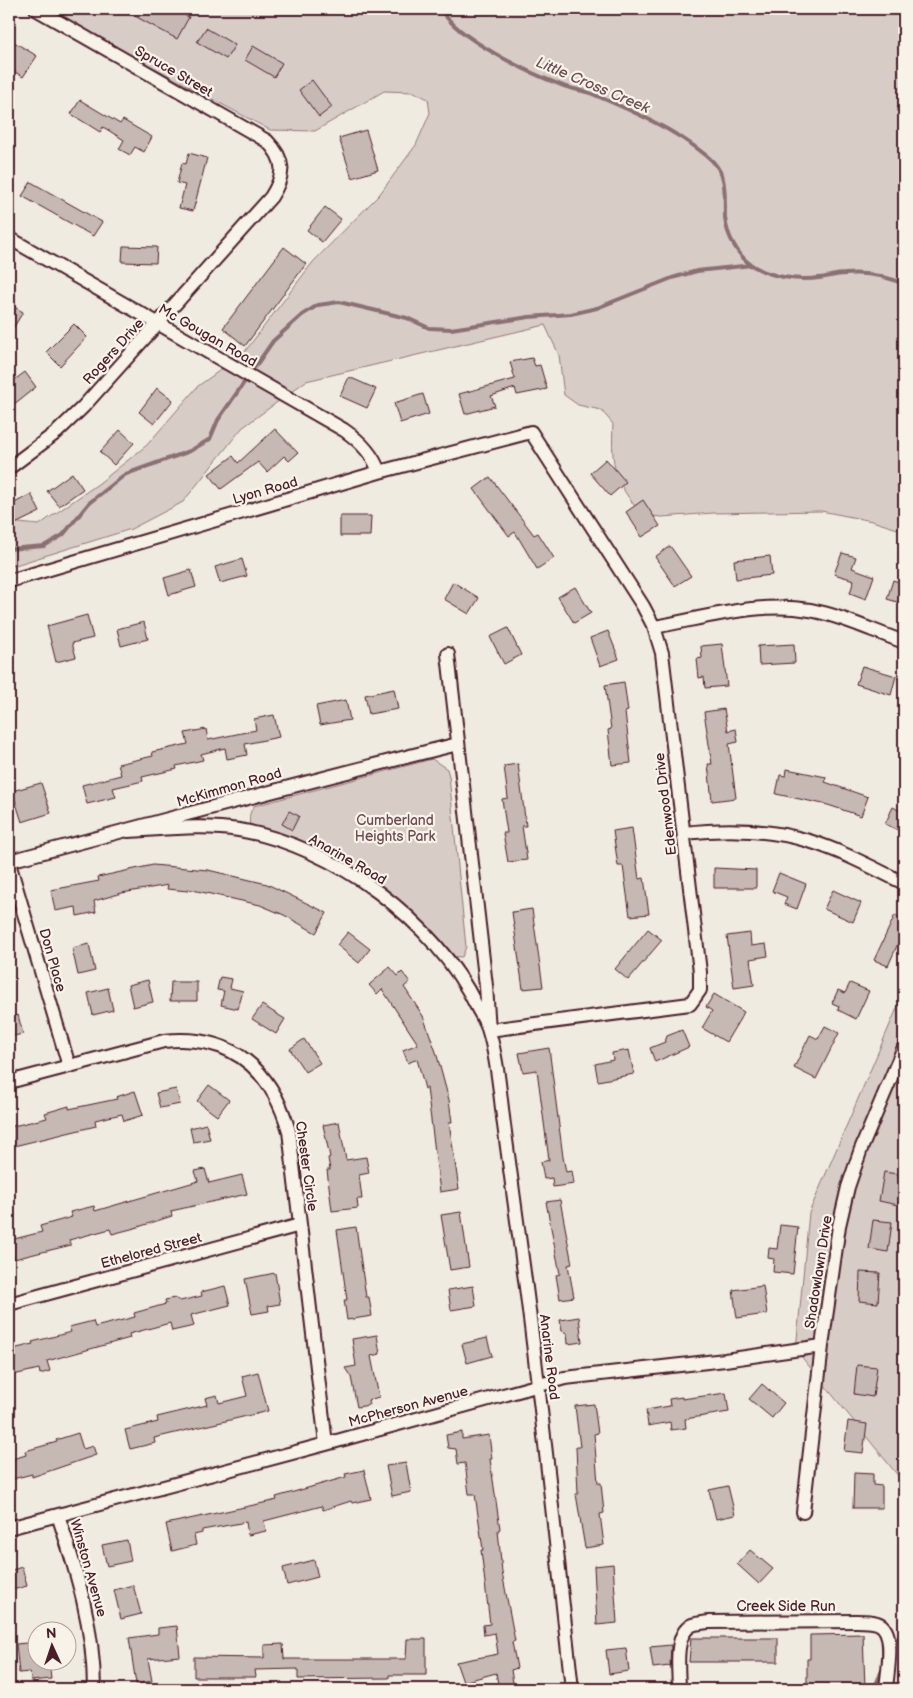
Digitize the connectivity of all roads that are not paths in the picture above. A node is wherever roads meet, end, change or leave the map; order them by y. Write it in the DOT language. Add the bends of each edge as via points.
graph roads {
  1 [pos="36,9"];
  2 [pos="282,173"];
  3 [pos="9,238"];
  4 [pos="158,323"];
  5 [pos="531,432"];
  6 [pos="9,468"];
  7 [pos="379,472"];
  8 [pos="9,580"];
  9 [pos="654,627"];
  10 [pos="904,642"];
  11 [pos="448,654"];
  12 [pos="458,744"];
  13 [pos="128,831"];
  14 [pos="684,833"];
  15 [pos="9,862"];
  16 [pos="904,883"];
  17 [pos="489,1030"];
  18 [pos="904,1047"];
  19 [pos="69,1066"];
  20 [pos="9,1082"];
  21 [pos="300,1225"];
  22 [pos="9,1304"];
  23 [pos="822,1346"];
  24 [pos="539,1385"];
  25 [pos="326,1444"];
  26 [pos="803,1512"];
  27 [pos="58,1515"];
  28 [pos="9,1528"];
  29 [pos="94,1689"];
  30 [pos="572,1689"];
  31 [pos="679,1689"];
  32 [pos="886,1689"];
  1 -- 2 [label="street, Spruce Street" via="267,141 278,155"];
  2 -- 4 [label="street, Rogers Drive" via="281,182 271,197"];
  3 -- 4 [label="street, Mc Gougan Road"];
  4 -- 6 [label="street, Rogers Drive" via="83,407 57,432"];
  4 -- 7 [label="street, Mc Gougan Road" via="344,430 365,447"];
  5 -- 7 [label="street, Lyon Road"];
  5 -- 9 [label="street, Edenwood Drive"];
  7 -- 8 [label="street, Lyon Road"];
  9 -- 10 [label="street" via="737,611 782,608 826,614"];
  9 -- 14 [label="street, Edenwood Drive" via="662,653"];
  11 -- 12 [label="street, Anarine Road"];
  12 -- 13 [label="street, McKimmon Road" via="262,793"];
  12 -- 17 [label="street, Anarine Road"];
  13 -- 15 [label="street, McKimmon Road"];
  13 -- 17 [label="street, Anarine Road" via="201,827 240,830 279,840 320,858 382,896 436,943 468,986"];
  14 -- 16 [label="street" via="730,830 784,835 836,850"];
  14 -- 17 [label="street, Edenwood Drive" via="700,972 700,990 696,998 681,1007"];
  15 -- 19 [label="street, Don Place"];
  17 -- 24 [label="street, Anarine Road"];
  18 -- 23 [label="street, Shadowlawn Drive" via="848,1187 839,1226"];
  19 -- 20 [label="street, Chester Circle"];
  19 -- 21 [label="street, Chester Circle" via="182,1039 218,1045 242,1057 267,1082 284,1114"];
  21 -- 22 [label="street, Ethelored Street"];
  21 -- 25 [label="street, Chester Circle"];
  23 -- 24 [label="street, McPherson Avenue" via="565,1378"];
  23 -- 26 [label="street, Shadowlawn Drive"];
  24 -- 25 [label="street, McPherson Avenue"];
  24 -- 30 [label="street, Anarine Road"];
  25 -- 27 [label="street, McPherson Avenue"];
  27 -- 28 [label="street, McPherson Avenue"];
  27 -- 29 [label="street, Winston Avenue" via="87,1611"];
  31 -- 32 [label="street, Creek Side Run" via="680,1643 684,1632 693,1624 857,1621 878,1623 886,1629 889,1639"];
}
